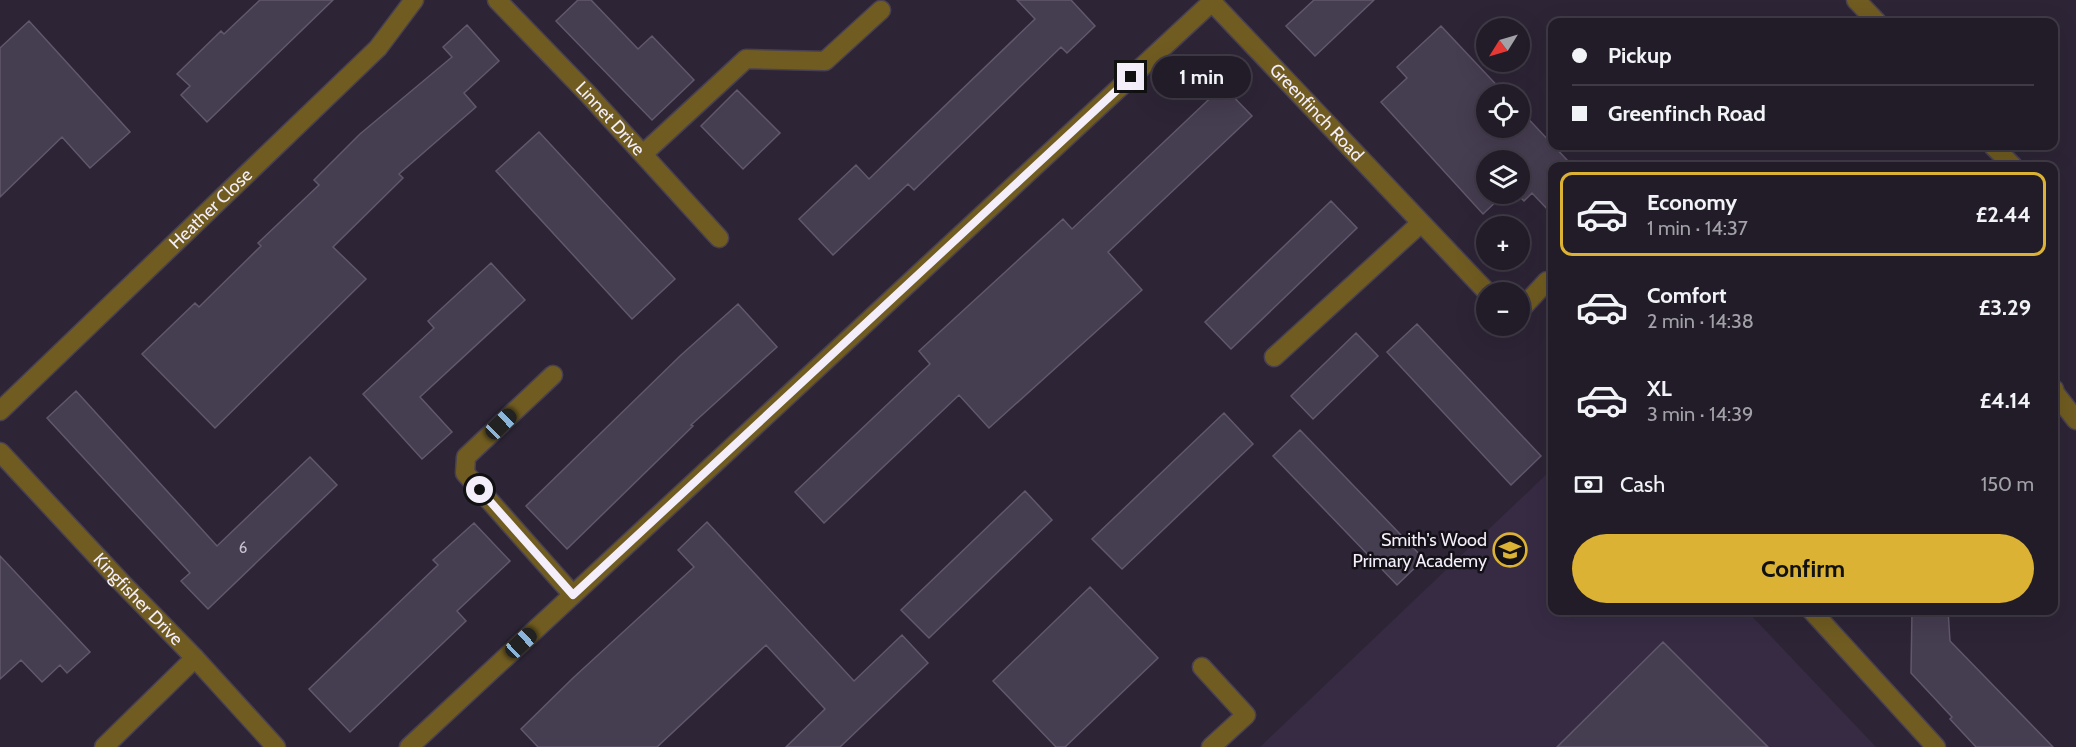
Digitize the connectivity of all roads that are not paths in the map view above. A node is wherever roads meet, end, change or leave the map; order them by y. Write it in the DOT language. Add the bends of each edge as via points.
graph roads {
  1 [pos="414,0"];
  2 [pos="497,0"];
  3 [pos="1856,0"];
  4 [pos="1213,1"];
  5 [pos="881,10"];
  6 [pos="1873,18"];
  7 [pos="1997,150"];
  8 [pos="643,154"];
  9 [pos="2009,162"];
  10 [pos="1421,223"];
  11 [pos="719,238"];
  12 [pos="1547,281"];
  13 [pos="1477,282"];
  14 [pos="1530,299"];
  15 [pos="1274,357"];
  16 [pos="553,375"];
  17 [pos="2058,397"];
  18 [pos="0,411"];
  19 [pos="2076,420"];
  20 [pos="0,452"];
  21 [pos="573,595"];
  22 [pos="1816,615"];
  23 [pos="195,658"];
  24 [pos="1202,667"];
  25 [pos="104,747"];
  26 [pos="276,747"];
  27 [pos="409,747"];
  28 [pos="1211,747"];
  29 [pos="1936,747"];
  1 -- 18 [label="street, Heather Close" via="378,48"];
  2 -- 8 [label="street, Linnet Drive"];
  3 -- 6 [label="street"];
  4 -- 10 [label="street, Greenfinch Road"];
  4 -- 21 [label="street, Greenfinch Road"];
  5 -- 8 [label="street" via="825,61 746,58"];
  7 -- 9 [label="street"];
  8 -- 11 [label="street, Linnet Drive"];
  10 -- 13 [label="street, Greenfinch Road"];
  10 -- 15 [label="street"];
  12 -- 14 [label="street"];
  16 -- 21 [label="street" via="466,457 465,473"];
  17 -- 19 [label="street"];
  20 -- 23 [label="street, Kingfisher Drive"];
  21 -- 27 [label="street, Greenfinch Road"];
  22 -- 29 [label="street"];
  23 -- 25 [label="street"];
  23 -- 26 [label="street, Kingfisher Drive"];
  24 -- 28 [label="street" via="1246,714"];
}
